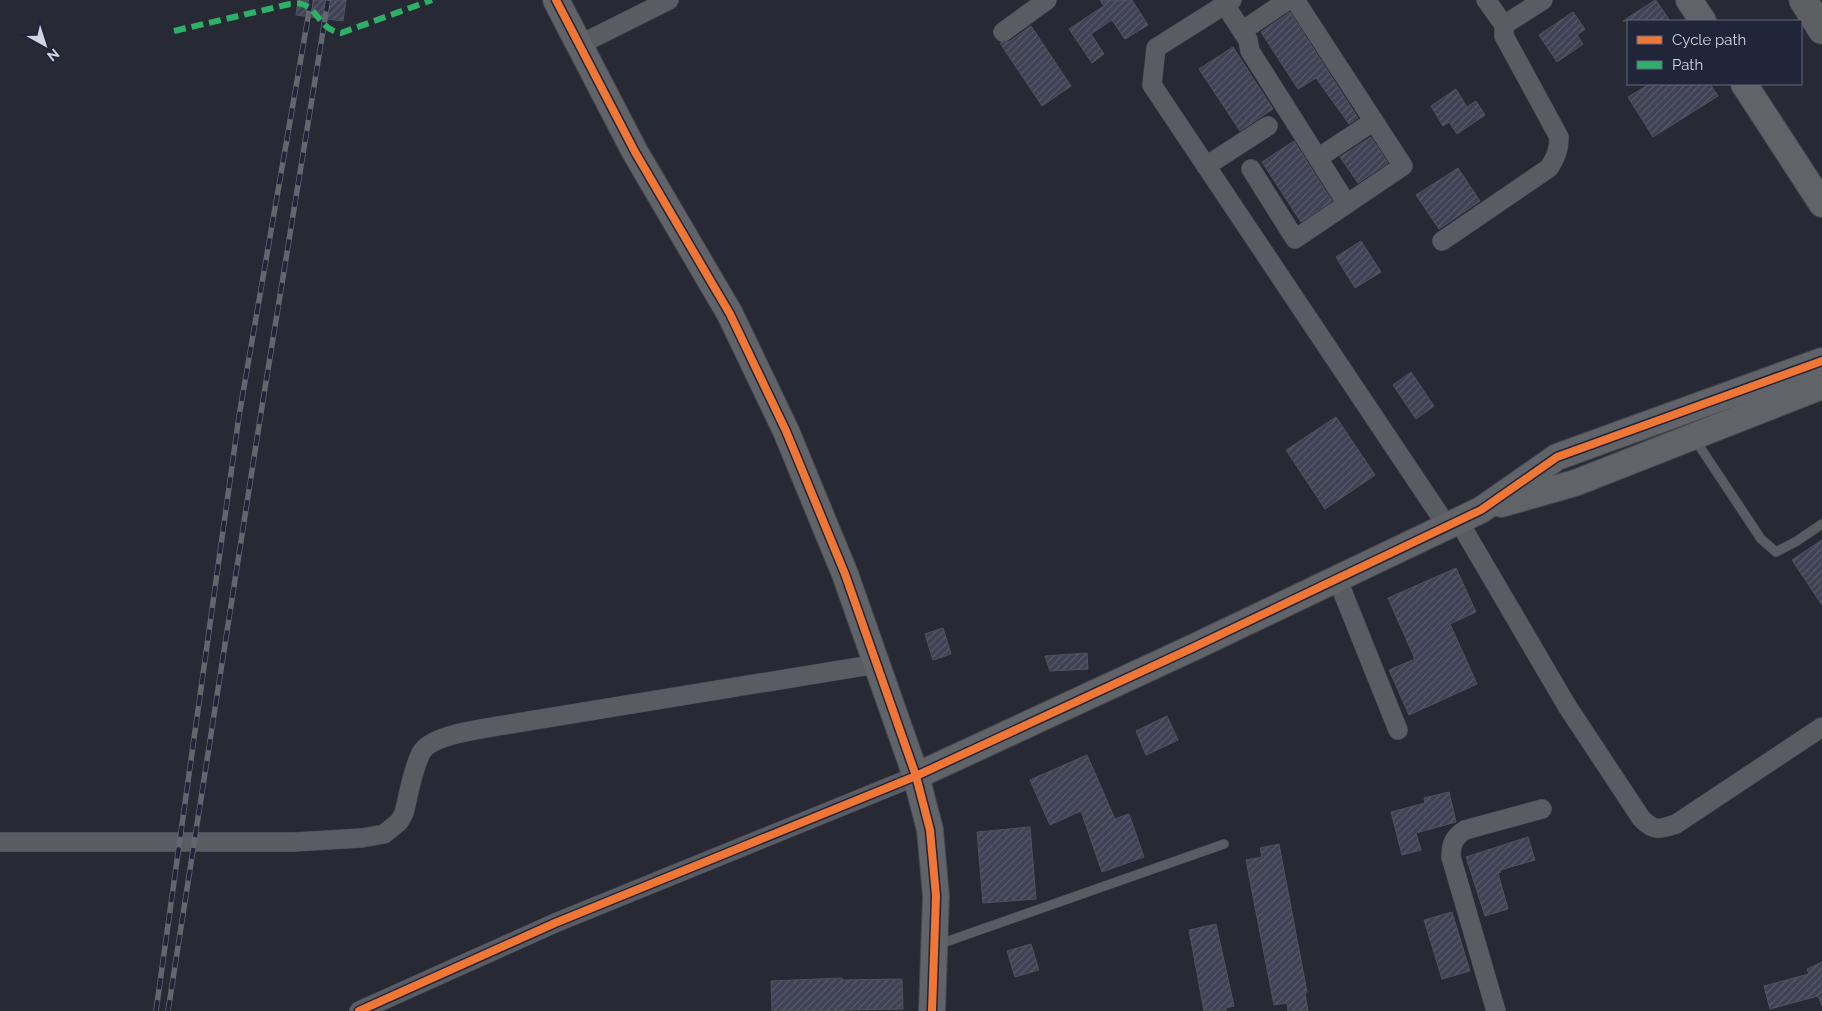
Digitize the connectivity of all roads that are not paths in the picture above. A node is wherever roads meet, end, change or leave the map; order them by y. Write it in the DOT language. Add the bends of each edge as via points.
graph roads {
  1 [pos="556,0"];
  2 [pos="669,0"];
  3 [pos="1288,0"];
  4 [pos="1295,0"];
  5 [pos="1486,0"];
  6 [pos="1544,0"];
  7 [pos="1689,0"];
  8 [pos="1802,0"];
  9 [pos="1042,1"];
  10 [pos="1229,3"];
  11 [pos="1702,20"];
  12 [pos="1504,25"];
  13 [pos="1822,30"];
  14 [pos="1003,32"];
  15 [pos="1245,36"];
  16 [pos="579,45"];
  17 [pos="1745,85"];
  18 [pos="1374,121"];
  19 [pos="1268,126"];
  20 [pos="1327,152"];
  21 [pos="1206,166"];
  22 [pos="1251,169"];
  23 [pos="1351,201"];
  24 [pos="1822,204"];
  25 [pos="1442,241"];
  26 [pos="1822,362"];
  27 [pos="1822,386"];
  28 [pos="1693,436"];
  29 [pos="1462,519"];
  30 [pos="1822,524"];
  31 [pos="1337,578"];
  32 [pos="877,664"];
  33 [pos="1822,727"];
  34 [pos="1398,730"];
  35 [pos="916,776"];
  36 [pos="1542,809"];
  37 [pos="0,842"];
  38 [pos="1224,844"];
  39 [pos="934,946"];
  40 [pos="359,1011"];
  41 [pos="932,1011"];
  42 [pos="1496,1011"];
  1 -- 16 [label="street"];
  2 -- 16 [label="street"];
  3 -- 15 [label="street"];
  4 -- 18 [label="street"];
  5 -- 12 [label="street"];
  6 -- 12 [label="street"];
  7 -- 11 [label="street"];
  8 -- 13 [label="main road"];
  9 -- 14 [label="street"];
  10 -- 15 [label="street"];
  10 -- 21 [label="street" via="1156,48 1152,85"];
  12 -- 25 [label="street" via="1504,36 1559,137 1559,148 1549,168"];
  15 -- 20 [label="street" via="1259,45"];
  15 -- 23 [label="street" via="1250,51"];
  16 -- 32 [label="street" via="635,152 730,314 782,422 845,574"];
  17 -- 24 [label="street"];
  18 -- 20 [label="street"];
  18 -- 23 [label="street" via="1402,166"];
  19 -- 21 [label="street"];
  20 -- 23 [label="street"];
  21 -- 29 [label="street"];
  22 -- 23 [label="street" via="1295,239"];
  26 -- 29 [label="street" via="1557,456"];
  27 -- 28 [label="street"];
  28 -- 29 [label="street" via="1575,483"];
  28 -- 30 [label="lane" via="1761,539 1776,552"];
  29 -- 31 [label="street"];
  29 -- 33 [label="street" via="1567,706 1649,826 1659,829 1676,824"];
  31 -- 34 [label="street"];
  31 -- 35 [label="street"];
  32 -- 35 [label="street"];
  32 -- 37 [label="street" via="504,725 444,738 421,752 404,813 384,834 294,842"];
  35 -- 39 [label="street" via="930,830 936,896"];
  35 -- 40 [label="street" via="555,923"];
  36 -- 42 [label="street" via="1466,830 1453,841 1451,848"];
  38 -- 39 [label="lane"];
  39 -- 41 [label="street"];
}
